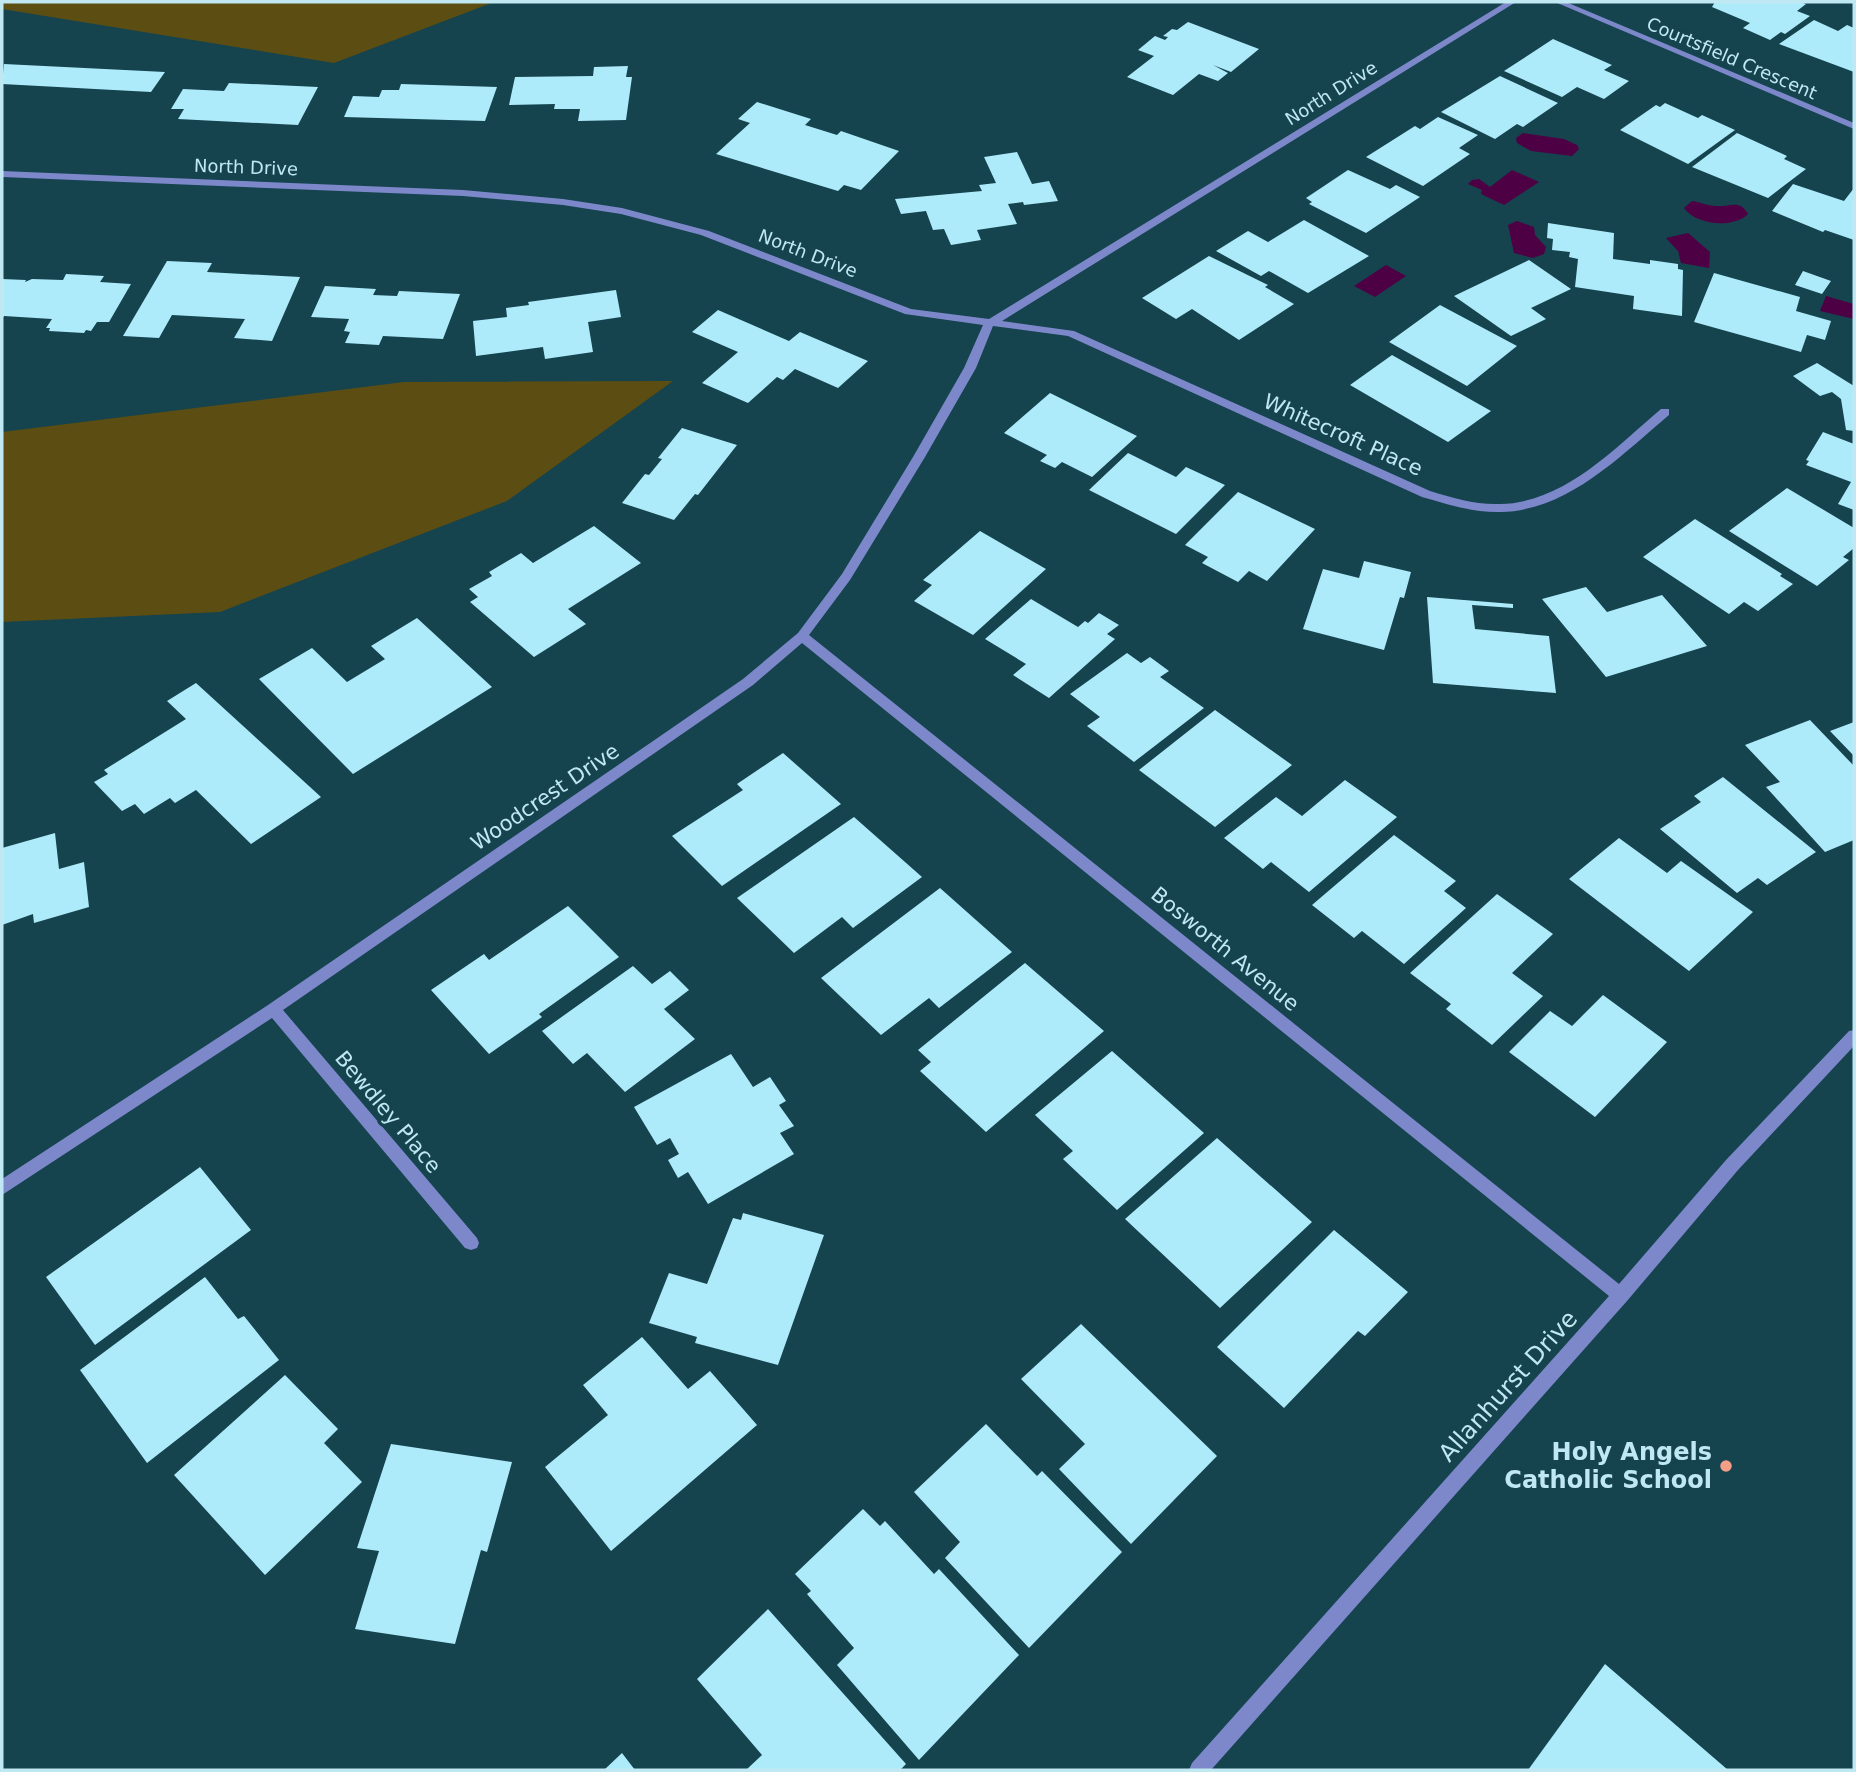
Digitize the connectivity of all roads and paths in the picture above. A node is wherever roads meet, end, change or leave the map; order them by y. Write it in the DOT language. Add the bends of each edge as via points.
graph roads {
  1 [pos="1512,2"];
  2 [pos="1559,2"];
  3 [pos="1854,127"];
  4 [pos="2,174"];
  5 [pos="989,324"];
  6 [pos="1665,412"];
  7 [pos="802,636"];
  8 [pos="273,1009"];
  9 [pos="1854,1036"];
  10 [pos="2,1188"];
  11 [pos="471,1243"];
  12 [pos="1621,1296"];
  13 [pos="1199,1770"];
  1 -- 5 [label="street, North Drive"];
  2 -- 3 [label="street, Courtsfield Crescent"];
  4 -- 5 [label="street, North Drive" via="463,194 589,205 705,233 909,312"];
  5 -- 6 [label="street, Whitecroft Place" via="1070,333 1426,494 1483,509 1548,500 1577,484"];
  5 -- 7 [label="street, Woodcrest Drive" via="970,369 919,457 846,576"];
  7 -- 8 [label="street, Woodcrest Drive" via="748,682"];
  7 -- 12 [label="street, Bosworth Avenue"];
  8 -- 10 [label="street, Woodcrest Drive"];
  8 -- 11 [label="street, Bewdley Place"];
  9 -- 12 [label="street, Allanhurst Drive" via="1732,1165"];
  12 -- 13 [label="street, Allanhurst Drive"];
}
